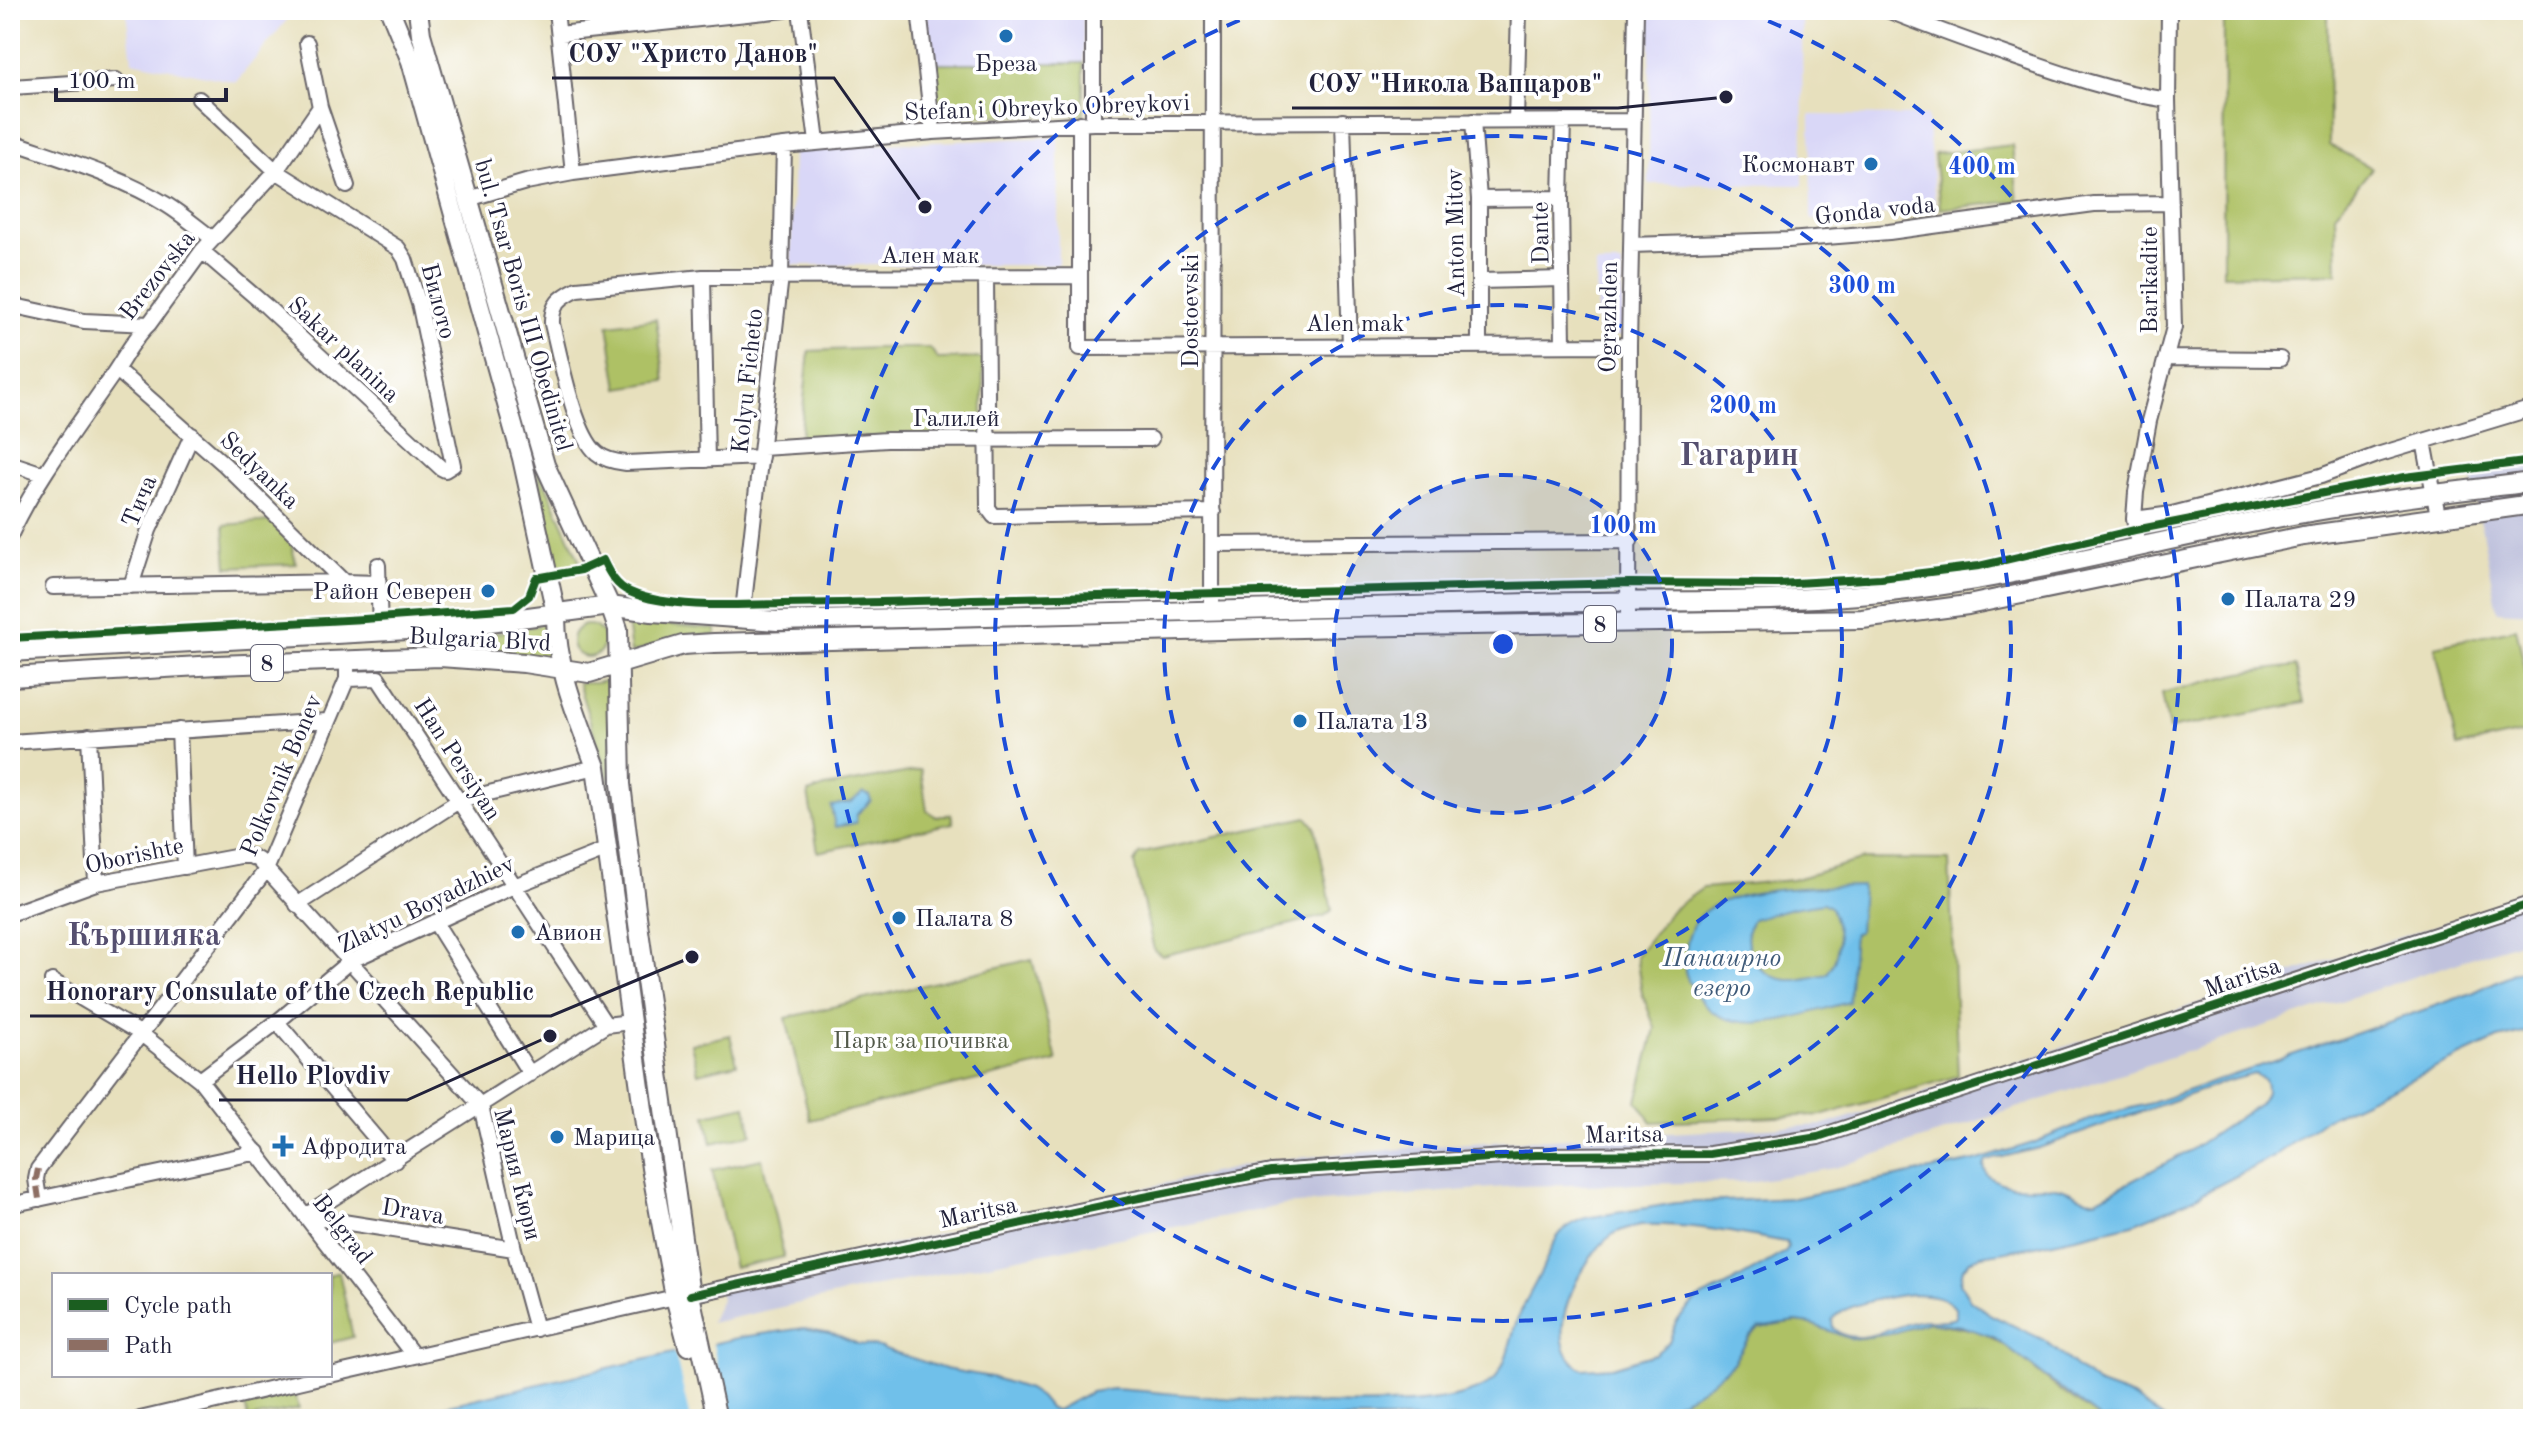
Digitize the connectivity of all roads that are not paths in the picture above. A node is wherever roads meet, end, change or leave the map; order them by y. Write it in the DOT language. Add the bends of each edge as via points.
graph roads {
  1 [pos="390,10"];
  2 [pos="556,10"];
  3 [pos="785,10"];
  4 [pos="800,10"];
  5 [pos="919,10"];
  6 [pos="1093,10"];
  7 [pos="1213,10"];
  8 [pos="1519,10"];
  9 [pos="1636,10"];
  10 [pos="1887,10"];
  11 [pos="2169,10"];
  12 [pos="419,15"];
  13 [pos="559,34"];
  14 [pos="307,43"];
  15 [pos="116,80"];
  16 [pos="10,90"];
  17 [pos="199,99"];
  18 [pos="2168,100"];
  19 [pos="320,107"];
  20 [pos="1343,121"];
  21 [pos="1473,121"];
  22 [pos="1516,121"];
  23 [pos="1563,121"];
  24 [pos="1633,121"];
  25 [pos="1086,123"];
  26 [pos="1212,123"];
  27 [pos="933,132"];
  28 [pos="10,141"];
  29 [pos="817,142"];
  30 [pos="784,146"];
  31 [pos="276,171"];
  32 [pos="573,173"];
  33 [pos="347,186"];
  34 [pos="1561,198"];
  35 [pos="468,199"];
  36 [pos="1479,199"];
  37 [pos="2171,203"];
  38 [pos="213,239"];
  39 [pos="1631,245"];
  40 [pos="202,251"];
  41 [pos="781,276"];
  42 [pos="1079,276"];
  43 [pos="703,277"];
  44 [pos="986,277"];
  45 [pos="1562,279"];
  46 [pos="1479,281"];
  47 [pos="12,307"];
  48 [pos="149,324"];
  49 [pos="1479,345"];
  50 [pos="1563,345"];
  51 [pos="1629,345"];
  52 [pos="1211,346"];
  53 [pos="1350,346"];
  54 [pos="2168,358"];
  55 [pos="2280,359"];
  56 [pos="117,370"];
  57 [pos="2533,408"];
  58 [pos="192,435"];
  59 [pos="1151,439"];
  60 [pos="989,440"];
  61 [pos="2424,441"];
  62 [pos="762,453"];
  63 [pos="454,460"];
  64 [pos="707,460"];
  65 [pos="614,462"];
  66 [pos="10,463"];
  67 [pos="43,474"];
  68 [pos="2533,482"];
  69 [pos="2434,494"];
  70 [pos="2533,504"];
  71 [pos="1213,512"];
  72 [pos="2438,516"];
  73 [pos="2134,519"];
  74 [pos="10,536"];
  75 [pos="1630,541"];
  76 [pos="1213,544"];
  77 [pos="2138,546"];
  78 [pos="378,565"];
  79 [pos="344,582"];
  80 [pos="378,583"];
  81 [pos="131,586"];
  82 [pos="53,587"];
  83 [pos="1628,600"];
  84 [pos="610,606"];
  85 [pos="1212,612"];
  86 [pos="556,613"];
  87 [pos="742,620"];
  88 [pos="1628,624"];
  89 [pos="380,631"];
  90 [pos="10,652"];
  91 [pos="347,660"];
  92 [pos="618,663"];
  93 [pos="563,668"];
  94 [pos="10,677"];
  95 [pos="347,679"];
  96 [pos="327,721"];
  97 [pos="179,730"];
  98 [pos="89,736"];
  99 [pos="10,742"];
  100 [pos="596,767"];
  101 [pos="460,800"];
  102 [pos="608,849"];
  103 [pos="185,867"];
  104 [pos="266,870"];
  105 [pos="96,883"];
  106 [pos="514,886"];
  107 [pos="2533,903"];
  108 [pos="297,905"];
  109 [pos="10,914"];
  110 [pos="435,922"];
  111 [pos="350,961"];
  112 [pos="52,981"];
  113 [pos="277,1022"];
  114 [pos="630,1022"];
  115 [pos="606,1025"];
  116 [pos="140,1033"];
  117 [pos="530,1074"];
  118 [pos="200,1080"];
  119 [pos="481,1106"];
  120 [pos="258,1152"];
  121 [pos="395,1161"];
  122 [pos="39,1199"];
  123 [pos="10,1205"];
  124 [pos="305,1216"];
  125 [pos="514,1249"];
  126 [pos="683,1296"];
  127 [pos="536,1329"];
  128 [pos="691,1331"];
  129 [pos="414,1356"];
  130 [pos="332,1374"];
  131 [pos="309,1377"];
  132 [pos="289,1379"];
  133 [pos="140,1419"];
  134 [pos="704,1419"];
  135 [pos="717,1419"];
  1 -- 86 [label="main road, bul. Tsar Boris III Obedinitel" via="411,61 522,458"];
  2 -- 13 [label="street"];
  3 -- 13 [label="street"];
  4 -- 29 [label="street"];
  5 -- 27 [label="street"];
  6 -- 25 [label="street"];
  7 -- 26 [label="street, Dostoevski"];
  8 -- 22 [label="street"];
  9 -- 24 [label="street, Ograzhden"];
  10 -- 18 [label="street" via="2084,81"];
  11 -- 18 [label="street, Barikadite"];
  12 -- 35 [label="main road, bul. Tsar Boris III Obedinitel"];
  13 -- 32 [label="street"];
  14 -- 19 [label="street"];
  15 -- 16 [label="street"];
  17 -- 31 [label="street, Билото"];
  18 -- 37 [label="street, Barikadite"];
  19 -- 31 [label="street, Brezovska"];
  19 -- 33 [label="street"];
  20 -- 21 [label="street, Stefan i Obreyko Obreykovi"];
  20 -- 26 [label="street, Stefan i Obreyko Obreykovi"];
  20 -- 53 [label="street"];
  21 -- 22 [label="street, Stefan i Obreyko Obreykovi"];
  21 -- 36 [label="street, Anton Mitov"];
  22 -- 23 [label="street, Stefan i Obreyko Obreykovi"];
  23 -- 24 [label="street, Stefan i Obreyko Obreykovi"];
  23 -- 34 [label="street, Dante"];
  24 -- 39 [label="street, Ograzhden"];
  25 -- 26 [label="street, Stefan i Obreyko Obreykovi"];
  25 -- 27 [label="street, Stefan i Obreyko Obreykovi"];
  25 -- 42 [label="street"];
  26 -- 52 [label="street, Dostoevski"];
  27 -- 29 [label="street, Stefan i Obreyko Obreykovi"];
  28 -- 38 [label="street" via="140,190"];
  29 -- 30 [label="street, Stefan i Obreyko Obreykovi"];
  30 -- 32 [label="street, Stefan i Obreyko Obreykovi"];
  30 -- 41 [label="street, Kolyu Ficheto"];
  31 -- 38 [label="street, Brezovska"];
  31 -- 63 [label="street, Билото" via="398,248 405,259"];
  32 -- 35 [label="street, Stefan i Obreyko Obreykovi"];
  34 -- 36 [label="street"];
  34 -- 45 [label="street, Dante"];
  35 -- 84 [label="main road, bul. Tsar Boris III Obedinitel" via="545,465"];
  36 -- 46 [label="street, Anton Mitov"];
  37 -- 39 [label="street, Gonda voda" via="2094,204 1875,234"];
  37 -- 54 [label="street, Barikadite" via="2174,327"];
  38 -- 40 [label="street, Brezovska"];
  39 -- 51 [label="street, Ograzhden"];
  40 -- 48 [label="street, Brezovska"];
  40 -- 63 [label="street, Sakar planina" via="441,468"];
  41 -- 43 [label="street, Ален мак"];
  41 -- 44 [label="street, Ален мак"];
  41 -- 62 [label="street, Kolyu Ficheto"];
  42 -- 44 [label="street, Ален мак"];
  42 -- 52 [label="street, Alen mak" via="1080,348"];
  43 -- 64 [label="street"];
  43 -- 65 [label="street, Ален мак" via="577,289 559,298 551,313 582,434 597,453"];
  44 -- 60 [label="street"];
  45 -- 46 [label="street"];
  45 -- 50 [label="street, Dante"];
  46 -- 49 [label="street, Anton Mitov"];
  47 -- 48 [label="street" via="84,321"];
  48 -- 56 [label="street, Brezovska"];
  49 -- 50 [label="street, Alen mak"];
  49 -- 53 [label="street, Alen mak"];
  50 -- 51 [label="street, Alen mak"];
  51 -- 75 [label="street, Ograzhden"];
  52 -- 53 [label="street, Alen mak"];
  52 -- 71 [label="street, Dostoevski"];
  54 -- 55 [label="street"];
  54 -- 73 [label="street, Barikadite" via="2149,421"];
  56 -- 58 [label="street, Sedyanka"];
  56 -- 67 [label="street, Brezovska"];
  57 -- 61 [label="street"];
  58 -- 79 [label="street, Sedyanka"];
  58 -- 81 [label="street, Тича" via="149,530"];
  59 -- 60 [label="street, Галилей"];
  60 -- 62 [label="street, Галилей" via="887,440"];
  60 -- 71 [label="street" via="988,508 994,516"];
  61 -- 69 [label="street"];
  61 -- 73 [label="street" via="2321,476"];
  62 -- 64 [label="street, Галилей"];
  62 -- 87 [label="street, Kolyu Ficheto"];
  64 -- 65 [label="street, Галилей"];
  66 -- 67 [label="street"];
  67 -- 74 [label="street, Brezovska"];
  68 -- 69 [label="main road, 8"];
  69 -- 72 [label="street"];
  69 -- 77 [label="main road, 8" via="2266,519"];
  70 -- 72 [label="main road, 8"];
  71 -- 76 [label="street, Dostoevski"];
  72 -- 88 [label="main road, 8" via="2303,536 1911,614"];
  73 -- 77 [label="street, Barikadite"];
  75 -- 76 [label="street"];
  75 -- 83 [label="street, Ograzhden"];
  76 -- 85 [label="street, Dostoevski"];
  77 -- 83 [label="main road, 8" via="1860,595"];
  78 -- 80 [label="street"];
  79 -- 80 [label="street"];
  79 -- 81 [label="street"];
  80 -- 89 [label="street"];
  81 -- 82 [label="street"];
  83 -- 85 [label="main road, 8"];
  83 -- 88 [label="street, Ograzhden"];
  84 -- 86 [label="main road, 8"];
  84 -- 87 [label="main road, 8"];
  84 -- 92 [label="main road" via="618,629"];
  85 -- 87 [label="main road, 8"];
  86 -- 89 [label="main road, 8"];
  86 -- 93 [label="main road"];
  88 -- 92 [label="main road, 8" via="714,643 683,645"];
  89 -- 90 [label="main road, 8"];
  91 -- 93 [label="main road, Bulgaria Blvd / 8" via="440,657"];
  91 -- 94 [label="main road, Bulgaria Blvd / 8"];
  91 -- 95 [label="street, Polkovnik Bonev"];
  92 -- 93 [label="main road, 8" via="589,673"];
  92 -- 126 [label="main road" via="621,784"];
  93 -- 100 [label="main road"];
  95 -- 96 [label="street, Polkovnik Bonev"];
  95 -- 101 [label="street, Han Persiyan" via="378,678"];
  96 -- 97 [label="street"];
  96 -- 104 [label="street, Polkovnik Bonev"];
  97 -- 98 [label="street"];
  97 -- 103 [label="street"];
  98 -- 99 [label="street"];
  98 -- 105 [label="street"];
  100 -- 101 [label="street"];
  100 -- 102 [label="main road"];
  101 -- 106 [label="street, Han Persiyan"];
  101 -- 108 [label="street"];
  102 -- 106 [label="street, Zlatyu Boyadzhiev"];
  102 -- 114 [label="main road"];
  103 -- 104 [label="street, Oborishte" via="250,856"];
  103 -- 105 [label="street, Oborishte"];
  104 -- 108 [label="street, Мария Кюри"];
  104 -- 116 [label="street, Polkovnik Bonev"];
  105 -- 109 [label="street, Oborishte"];
  106 -- 110 [label="street, Zlatyu Boyadzhiev"];
  106 -- 115 [label="street, Han Persiyan"];
  107 -- 126 [label="street, Maritsa" via="1818,1137 1710,1154 1536,1155 1271,1172"];
  108 -- 111 [label="street, Мария Кюри"];
  110 -- 111 [label="street, Zlatyu Boyadzhiev"];
  110 -- 117 [label="street"];
  111 -- 113 [label="street, Zlatyu Boyadzhiev"];
  111 -- 119 [label="street, Мария Кюри"];
  112 -- 116 [label="street, Belgrad"];
  113 -- 118 [label="street, Zlatyu Boyadzhiev"];
  113 -- 121 [label="street"];
  114 -- 115 [label="street"];
  114 -- 126 [label="main road" via="651,1168"];
  115 -- 117 [label="street"];
  116 -- 118 [label="street, Belgrad"];
  116 -- 122 [label="street, Polkovnik Bonev" via="38,1169"];
  117 -- 119 [label="street"];
  118 -- 120 [label="street, Belgrad"];
  119 -- 121 [label="street"];
  119 -- 125 [label="street, Мария Кюри"];
  120 -- 122 [label="street"];
  120 -- 124 [label="street, Belgrad"];
  121 -- 124 [label="street"];
  122 -- 123 [label="street"];
  124 -- 125 [label="street, Drava"];
  124 -- 129 [label="street, Belgrad"];
  125 -- 127 [label="street, Мария Кюри"];
  126 -- 127 [label="street, Maritsa"];
  126 -- 128 [label="main road"];
  127 -- 129 [label="street, Maritsa"];
  128 -- 134 [label="main road"];
  128 -- 135 [label="main road"];
  129 -- 130 [label="street, Maritsa"];
  131 -- 132 [label="street, Maritsa"];
  132 -- 133 [label="street, Maritsa"];
}
